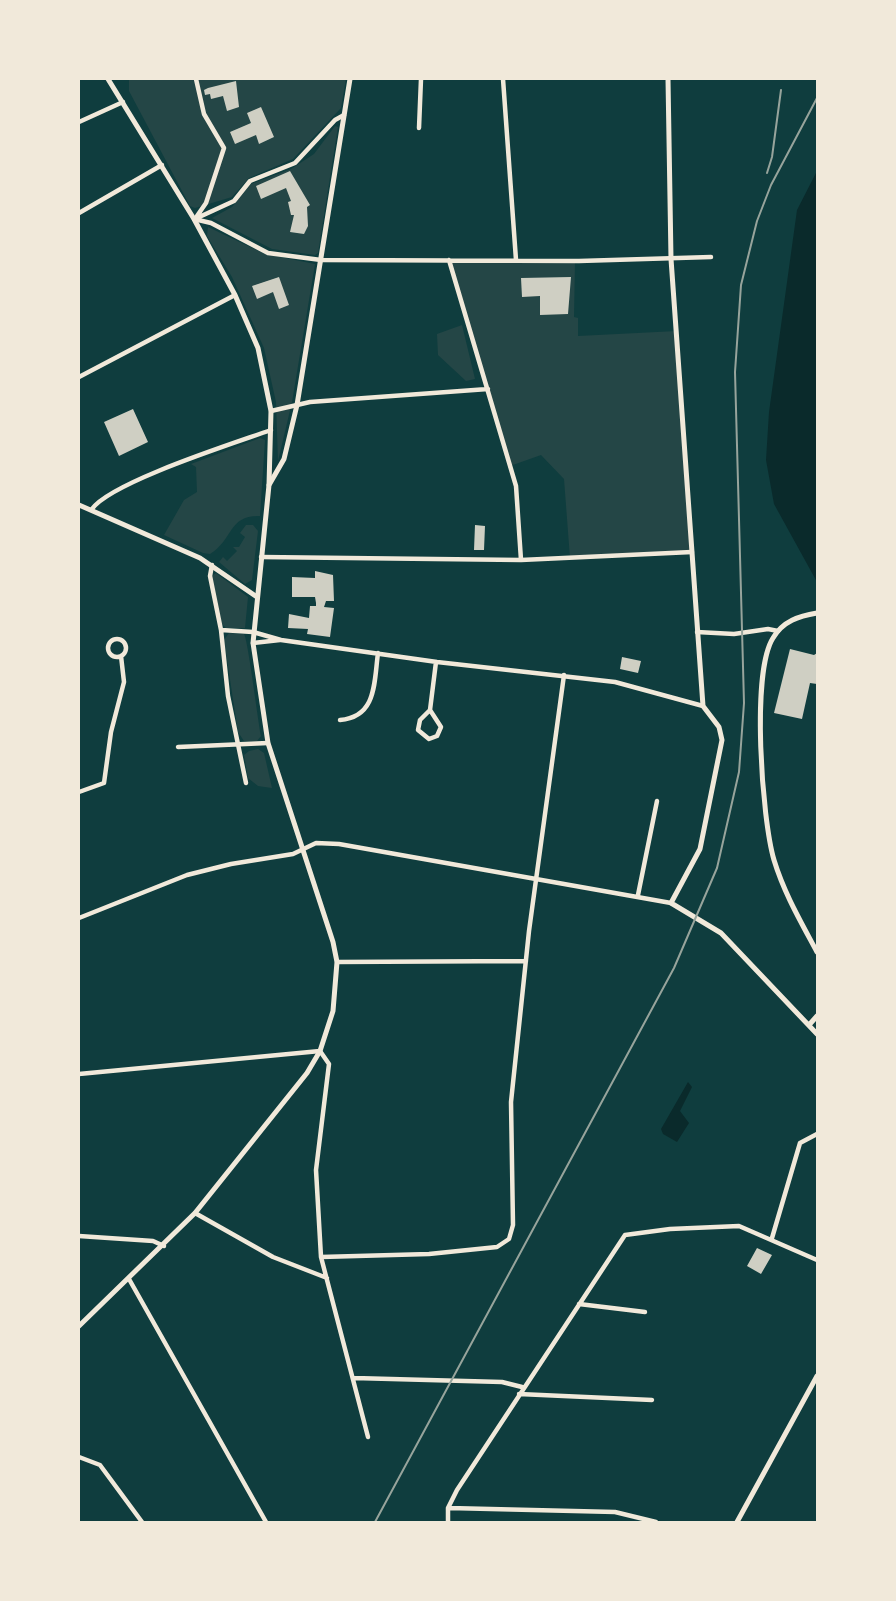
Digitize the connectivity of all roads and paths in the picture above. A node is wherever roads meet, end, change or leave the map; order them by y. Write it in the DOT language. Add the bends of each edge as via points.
graph roads {
  1 [pos="110,79"];
  2 [pos="196,79"];
  3 [pos="350,79"];
  4 [pos="421,79"];
  5 [pos="503,79"];
  6 [pos="668,79"];
  7 [pos="124,102"];
  8 [pos="344,115"];
  9 [pos="79,122"];
  10 [pos="419,128"];
  11 [pos="163,165"];
  12 [pos="79,213"];
  13 [pos="194,219"];
  14 [pos="711,257"];
  15 [pos="671,259"];
  16 [pos="321,260"];
  17 [pos="449,260"];
  18 [pos="516,260"];
  19 [pos="234,295"];
  20 [pos="79,377"];
  21 [pos="488,389"];
  22 [pos="297,405"];
  23 [pos="271,411"];
  24 [pos="272,429"];
  25 [pos="269,485"];
  26 [pos="79,505"];
  27 [pos="92,509"];
  28 [pos="693,552"];
  29 [pos="261,557"];
  30 [pos="521,560"];
  31 [pos="212,565"];
  32 [pos="257,597"];
  33 [pos="817,613"];
  34 [pos="221,631"];
  35 [pos="778,631"];
  36 [pos="253,632"];
  37 [pos="698,632"];
  38 [pos="281,640"];
  39 [pos="253,643"];
  40 [pos="378,653"];
  41 [pos="121,656"];
  42 [pos="436,662"];
  43 [pos="564,675"];
  44 [pos="703,706"];
  45 [pos="430,710"];
  46 [pos="340,720"];
  47 [pos="268,743"];
  48 [pos="237,745"];
  49 [pos="178,747"];
  50 [pos="246,783"];
  51 [pos="79,792"];
  52 [pos="657,801"];
  53 [pos="303,849"];
  54 [pos="538,879"];
  55 [pos="638,895"];
  56 [pos="671,903"];
  57 [pos="79,918"];
  58 [pos="817,952"];
  59 [pos="526,961"];
  60 [pos="337,962"];
  61 [pos="817,1016"];
  62 [pos="810,1025"];
  63 [pos="817,1034"];
  64 [pos="320,1051"];
  65 [pos="79,1074"];
  66 [pos="817,1134"];
  67 [pos="195,1213"];
  68 [pos="79,1236"];
  69 [pos="772,1238"];
  70 [pos="164,1246"];
  71 [pos="321,1257"];
  72 [pos="817,1260"];
  73 [pos="327,1278"];
  74 [pos="129,1279"];
  75 [pos="579,1304"];
  76 [pos="645,1312"];
  77 [pos="79,1326"];
  78 [pos="817,1376"];
  79 [pos="354,1378"];
  80 [pos="522,1388"];
  81 [pos="518,1394"];
  82 [pos="652,1400"];
  83 [pos="368,1437"];
  84 [pos="79,1457"];
  85 [pos="448,1508"];
  86 [pos="142,1522"];
  87 [pos="266,1522"];
  88 [pos="448,1522"];
  89 [pos="656,1522"];
  90 [pos="737,1522"];
  1 -- 7 [label="street"];
  2 -- 13 [label="street" via="204,114 224,148 206,203"];
  3 -- 8 [label="street"];
  4 -- 10 [label="street"];
  5 -- 18 [label="street"];
  6 -- 15 [label="street"];
  7 -- 9 [label="street"];
  7 -- 11 [label="street"];
  8 -- 13 [label="street" via="295,163 250,181 234,201"];
  8 -- 16 [label="street"];
  11 -- 12 [label="street"];
  11 -- 13 [label="street"];
  13 -- 16 [label="street" via="270,253"];
  13 -- 19 [label="street"];
  14 -- 15 [label="street"];
  15 -- 18 [label="street"];
  15 -- 28 [label="street"];
  16 -- 17 [label="street"];
  16 -- 22 [label="street"];
  17 -- 18 [label="street"];
  17 -- 21 [label="street"];
  19 -- 20 [label="street"];
  19 -- 23 [label="street" via="258,348"];
  21 -- 22 [label="street"];
  21 -- 30 [label="street" via="519,504"];
  22 -- 23 [label="street"];
  22 -- 25 [label="street" via="284,459"];
  23 -- 24 [label="street"];
  24 -- 25 [label="street"];
  24 -- 27 [label="street" via="158,472 105,496"];
  25 -- 29 [label="street"];
  26 -- 27 [label="street"];
  27 -- 31 [label="street"];
  28 -- 30 [label="street"];
  28 -- 37 [label="street"];
  29 -- 30 [label="street"];
  29 -- 32 [label="street"];
  31 -- 32 [label="street"];
  31 -- 34 [label="street" via="209,573"];
  32 -- 36 [label="street"];
  33 -- 35 [label="street" via="795,618"];
  34 -- 36 [label="street"];
  34 -- 48 [label="street"];
  35 -- 37 [label="street"];
  35 -- 58 [label="street" via="766,651 763,669 765,822 782,883"];
  36 -- 38 [label="street"];
  36 -- 39 [label="street"];
  37 -- 44 [label="street"];
  38 -- 39 [label="street"];
  38 -- 40 [label="street"];
  39 -- 47 [label="street"];
  40 -- 42 [label="street"];
  40 -- 46 [label="street" via="369,704 359,716"];
  41 -- 41 [label="street" via="125,644 112,640 109,654"];
  41 -- 51 [label="street" via="124,682 104,783"];
  42 -- 43 [label="street"];
  42 -- 45 [label="street"];
  43 -- 44 [label="street" via="615,682"];
  43 -- 54 [label="street"];
  44 -- 56 [label="street" via="721,733 718,772 700,849"];
  45 -- 45 [label="street" via="440,727 437,736 424,738 418,730 420,720"];
  47 -- 48 [label="street"];
  47 -- 53 [label="street"];
  48 -- 49 [label="street"];
  48 -- 50 [label="street"];
  52 -- 55 [label="street"];
  53 -- 54 [label="street" via="316,843 339,844"];
  53 -- 57 [label="street" via="293,855 187,875"];
  53 -- 60 [label="street"];
  54 -- 55 [label="street"];
  54 -- 59 [label="street"];
  55 -- 56 [label="street"];
  56 -- 62 [label="street" via="709,925"];
  59 -- 60 [label="street"];
  59 -- 71 [label="street" via="511,1102 513,1225 509,1238 496,1247 429,1254"];
  60 -- 64 [label="street" via="333,1011"];
  61 -- 62 [label="street"];
  62 -- 63 [label="street"];
  64 -- 65 [label="street"];
  64 -- 67 [label="street" via="286,1101"];
  64 -- 71 [label="street" via="329,1065 316,1170"];
  66 -- 69 [label="street" via="800,1143"];
  67 -- 70 [label="street"];
  67 -- 73 [label="street" via="273,1257"];
  68 -- 70 [label="street" via="153,1241"];
  69 -- 72 [label="street"];
  69 -- 75 [label="street" via="722,1225 639,1231 620,1239"];
  70 -- 74 [label="street"];
  71 -- 73 [label="street"];
  73 -- 79 [label="street"];
  74 -- 77 [label="street"];
  74 -- 87 [label="street"];
  75 -- 76 [label="street"];
  75 -- 80 [label="street"];
  78 -- 90 [label="street"];
  79 -- 80 [label="street" via="514,1383"];
  79 -- 83 [label="street"];
  80 -- 81 [label="street"];
  81 -- 82 [label="street"];
  81 -- 85 [label="street"];
  84 -- 86 [label="street" via="100,1465"];
  85 -- 88 [label="street"];
  85 -- 89 [label="street" via="615,1512"];
}
